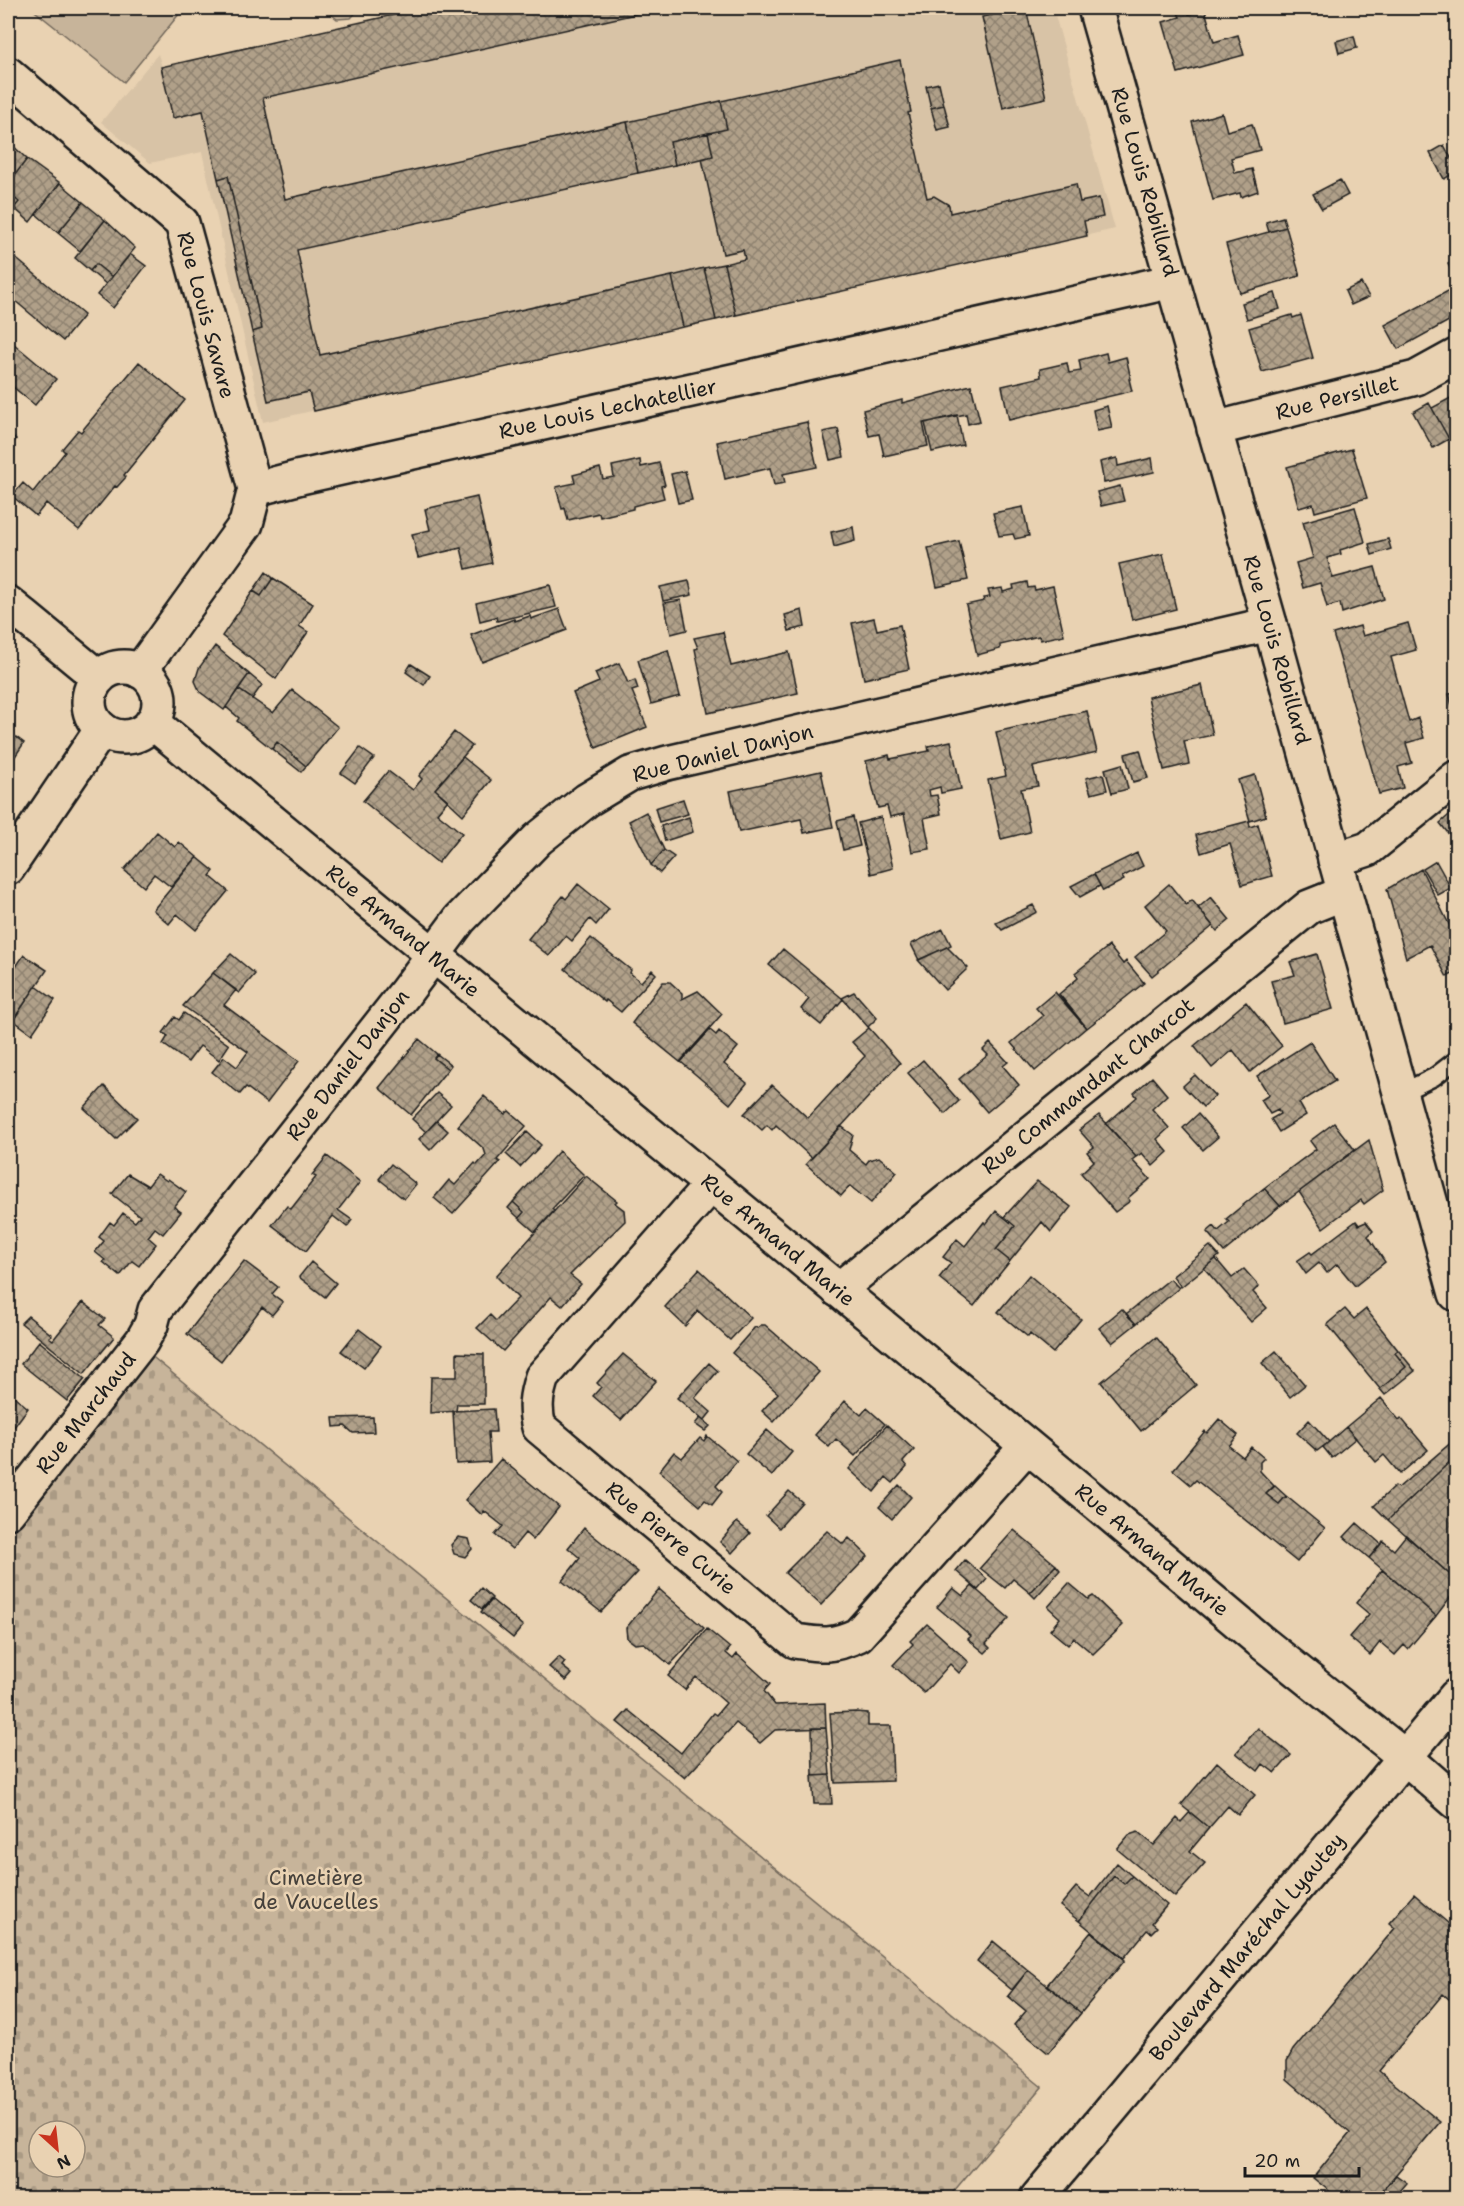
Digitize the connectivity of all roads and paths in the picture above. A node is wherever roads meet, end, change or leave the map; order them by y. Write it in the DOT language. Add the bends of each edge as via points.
graph roads {
  1 [pos="1095,8"];
  2 [pos="8,74"];
  3 [pos="1173,280"];
  4 [pos="1456,357"];
  5 [pos="1214,429"];
  6 [pos="255,489"];
  7 [pos="8,603"];
  8 [pos="1270,624"];
  9 [pos="140,671"];
  10 [pos="99,678"];
  11 [pos="152,723"];
  12 [pos="102,729"];
  13 [pos="1456,778"];
  14 [pos="1335,860"];
  15 [pos="8,868"];
  16 [pos="1344,893"];
  17 [pos="433,955"];
  18 [pos="1456,1060"];
  19 [pos="1401,1093"];
  20 [pos="711,1185"];
  21 [pos="838,1290"];
  22 [pos="1456,1294"];
  23 [pos="142,1341"];
  24 [pos="1027,1446"];
  25 [pos="8,1512"];
  26 [pos="1456,1696"];
  27 [pos="1405,1757"];
  28 [pos="1456,1802"];
  29 [pos="1037,2199"];
  1 -- 3 [label="street, Rue Louis Robillard"];
  2 -- 6 [label="street, Rue Louis Savare" via="182,224"];
  3 -- 5 [label="street, Rue Louis Robillard"];
  3 -- 6 [label="street, Rue Louis Lechatellier"];
  4 -- 5 [label="street, Rue Persillet" via="1416,378"];
  5 -- 8 [label="street, Rue Louis Robillard"];
  6 -- 9 [label="street" via="246,524"];
  7 -- 10 [label="street"];
  8 -- 14 [label="street, Rue Louis Robillard"];
  8 -- 17 [label="street, Rue Daniel Danjon" via="630,774 587,800 538,839 460,919"];
  9 -- 10 [label="street" via="117,668"];
  9 -- 11 [label="street" via="157,693 158,706"];
  10 -- 12 [label="street" via="91,690 90,707"];
  11 -- 12 [label="street" via="132,736 113,735"];
  11 -- 17 [label="street, Rue Armand Marie"];
  12 -- 15 [label="street"];
  13 -- 14 [label="street" via="1368,849"];
  14 -- 16 [label="street, Rue Louis Robillard"];
  16 -- 19 [label="street, Rue Louis Robillard"];
  16 -- 21 [label="street, Rue Commandant Charcot" via="1309,907"];
  17 -- 20 [label="street, Rue Armand Marie"];
  17 -- 23 [label="street, Rue Daniel Danjon" via="155,1310"];
  18 -- 19 [label="lane" via="1434,1077"];
  19 -- 22 [label="street, Rue Louis Robillard"];
  20 -- 21 [label="street, Rue Armand Marie"];
  20 -- 24 [label="street, Rue Pierre Curie" via="542,1377 535,1412 539,1427 795,1641 839,1644 858,1635"];
  21 -- 24 [label="street, Rue Armand Marie"];
  23 -- 25 [label="street, Rue Marchaud"];
  24 -- 27 [label="street, Rue Armand Marie" via="1258,1640"];
  26 -- 27 [label="street, Boulevard Maréchal Lyautey"];
  27 -- 28 [label="street, Rue Armand Marie"];
  27 -- 29 [label="street, Boulevard Maréchal Lyautey"];
}
